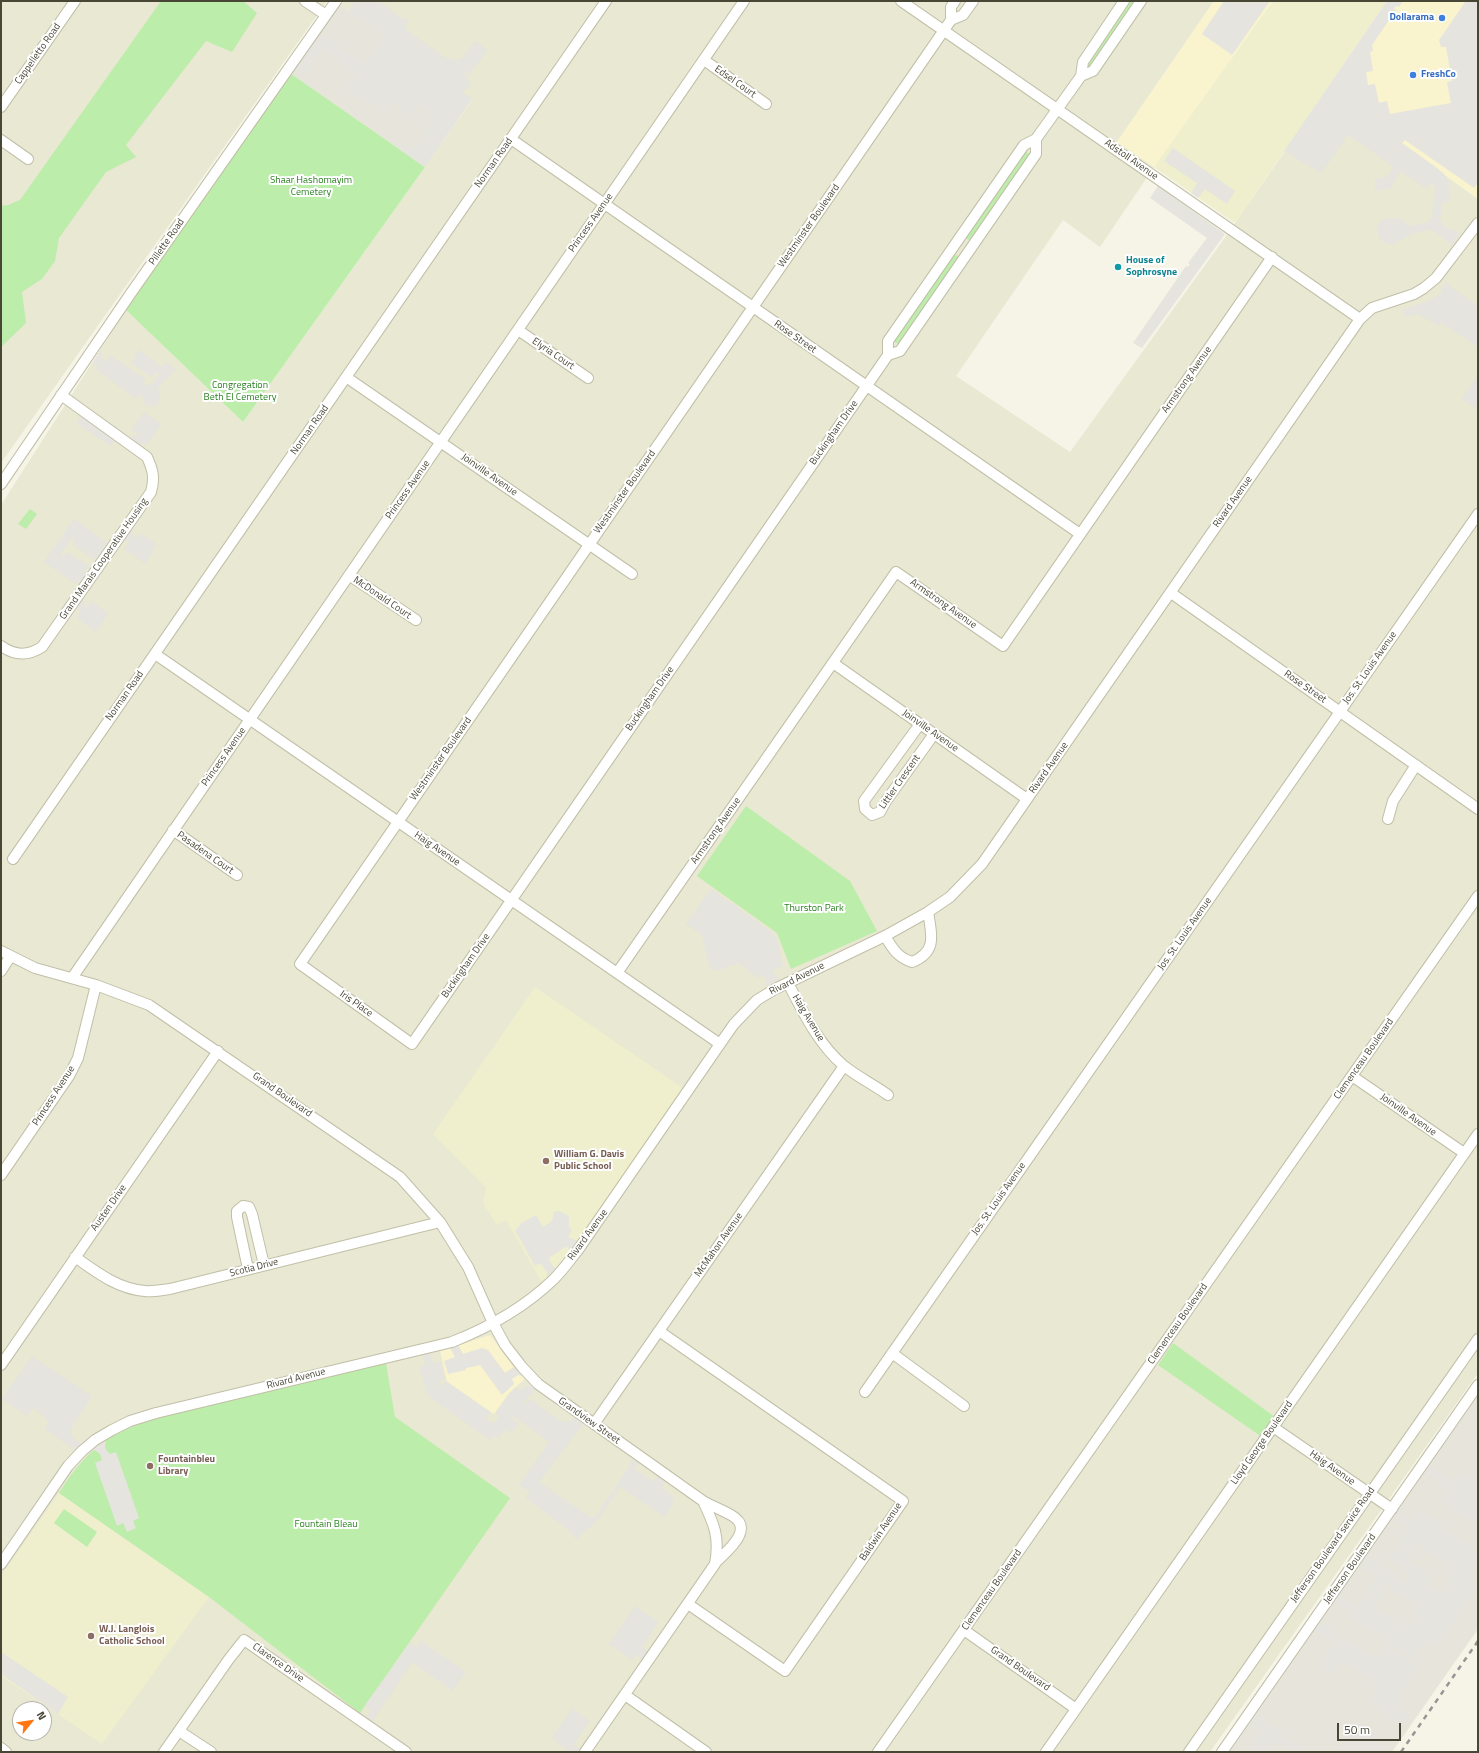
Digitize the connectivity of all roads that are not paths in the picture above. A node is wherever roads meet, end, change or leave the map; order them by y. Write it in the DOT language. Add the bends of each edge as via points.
graph roads {
  1 [pos="75,1"];
  2 [pos="305,1"];
  3 [pos="336,1"];
  4 [pos="606,1"];
  5 [pos="744,1"];
  6 [pos="901,1"];
  7 [pos="955,1"];
  8 [pos="973,1"];
  9 [pos="1124,1"];
  10 [pos="1141,1"];
  11 [pos="326,15"];
  12 [pos="951,20"];
  13 [pos="944,31"];
  14 [pos="704,60"];
  15 [pos="1081,76"];
  16 [pos="766,104"];
  17 [pos="1,107"];
  18 [pos="1058,109"];
  19 [pos="511,139"];
  20 [pos="1,140"];
  21 [pos="1036,140"];
  22 [pos="28,159"];
  23 [pos="604,204"];
  24 [pos="1478,223"];
  25 [pos="1272,257"];
  26 [pos="753,308"];
  27 [pos="1360,319"];
  28 [pos="518,330"];
  29 [pos="888,355"];
  30 [pos="346,377"];
  31 [pos="588,378"];
  32 [pos="866,386"];
  33 [pos="61,396"];
  34 [pos="441,442"];
  35 [pos="1,484"];
  36 [pos="1478,514"];
  37 [pos="1080,534"];
  38 [pos="589,544"];
  39 [pos="632,574"];
  40 [pos="349,575"];
  41 [pos="1171,592"];
  42 [pos="416,620"];
  43 [pos="1,646"];
  44 [pos="155,654"];
  45 [pos="833,663"];
  46 [pos="1340,712"];
  47 [pos="250,720"];
  48 [pos="920,724"];
  49 [pos="934,734"];
  50 [pos="1416,765"];
  51 [pos="1027,800"];
  52 [pos="1478,809"];
  53 [pos="1388,818"];
  54 [pos="398,822"];
  55 [pos="173,830"];
  56 [pos="13,859"];
  57 [pos="237,875"];
  58 [pos="1478,896"];
  59 [pos="512,900"];
  60 [pos="928,912"];
  61 [pos="885,936"];
  62 [pos="1,951"];
  63 [pos="10,957"];
  64 [pos="300,964"];
  65 [pos="1,971"];
  66 [pos="617,973"];
  67 [pos="72,978"];
  68 [pos="788,983"];
  69 [pos="96,985"];
  70 [pos="412,1044"];
  71 [pos="720,1044"];
  72 [pos="218,1051"];
  73 [pos="844,1066"];
  74 [pos="1352,1076"];
  75 [pos="888,1095"];
  76 [pos="1478,1134"];
  77 [pos="1464,1154"];
  78 [pos="1,1175"];
  79 [pos="440,1222"];
  80 [pos="75,1257"];
  81 [pos="264,1265"];
  82 [pos="248,1269"];
  83 [pos="493,1323"];
  84 [pos="659,1331"];
  85 [pos="1478,1339"];
  86 [pos="892,1353"];
  87 [pos="1,1365"];
  88 [pos="1478,1385"];
  89 [pos="865,1392"];
  90 [pos="964,1406"];
  91 [pos="594,1424"];
  92 [pos="1273,1427"];
  93 [pos="1370,1494"];
  94 [pos="703,1501"];
  95 [pos="1392,1509"];
  96 [pos="1,1564"];
  97 [pos="715,1564"];
  98 [pos="688,1604"];
  99 [pos="964,1630"];
  100 [pos="625,1695"];
  101 [pos="1076,1709"];
  102 [pos="179,1731"];
  103 [pos="1,1748"];
  104 [pos="6,1752"];
  105 [pos="164,1752"];
  106 [pos="211,1752"];
  107 [pos="406,1752"];
  108 [pos="585,1752"];
  109 [pos="706,1752"];
  110 [pos="878,1752"];
  111 [pos="1046,1752"];
  112 [pos="1189,1752"];
  113 [pos="1222,1752"];
  1 -- 17 [label="street, Cappelletto Road"];
  2 -- 11 [label="street"];
  3 -- 11 [label="street, Pillette Road"];
  4 -- 19 [label="street, Norman Road"];
  5 -- 14 [label="street, Princess Avenue"];
  6 -- 13 [label="street, Adstoll Avenue"];
  7 -- 12 [label="street, Westminster Boulevard" via="951,7"];
  8 -- 12 [label="street, Westminster Boulevard" via="963,15"];
  9 -- 15 [label="street, Buckingham Drive" via="1083,62"];
  10 -- 15 [label="street, Buckingham Drive" via="1093,71"];
  11 -- 33 [label="street, Pillette Road"];
  12 -- 13 [label="street, Westminster Boulevard"];
  13 -- 18 [label="street, Adstoll Avenue"];
  13 -- 26 [label="street, Westminster Boulevard"];
  14 -- 16 [label="street, Edsel Court"];
  14 -- 23 [label="street, Princess Avenue"];
  15 -- 18 [label="street, Buckingham Drive"];
  18 -- 21 [label="street, Buckingham Drive"];
  18 -- 25 [label="street, Adstoll Avenue"];
  19 -- 23 [label="street, Rose Street"];
  19 -- 30 [label="street, Norman Road"];
  20 -- 22 [label="street"];
  21 -- 29 [label="street, Buckingham Drive" via="1024,145 888,341"];
  21 -- 29 [label="street, Buckingham Drive" via="1036,154 1032,160 900,351"];
  23 -- 26 [label="street, Rose Street"];
  23 -- 28 [label="street, Princess Avenue"];
  24 -- 27 [label="street, Rivard Avenue" via="1436,278 1424,288 1414,294 1372,308"];
  25 -- 27 [label="street, Adstoll Avenue"];
  25 -- 37 [label="street, Armstrong Avenue"];
  26 -- 32 [label="street, Rose Street"];
  26 -- 38 [label="street, Westminster Boulevard"];
  27 -- 41 [label="street, Rivard Avenue"];
  28 -- 31 [label="street, Elyria Court"];
  28 -- 34 [label="street, Princess Avenue"];
  29 -- 32 [label="street, Buckingham Drive"];
  30 -- 34 [label="street, Joinville Avenue"];
  30 -- 44 [label="street, Norman Road"];
  32 -- 37 [label="street, Rose Street"];
  32 -- 59 [label="street, Buckingham Drive"];
  33 -- 35 [label="street, Pillette Road"];
  33 -- 43 [label="street, Grand Marais Cooperative Housing" via="147,457 154,480 151,492 42,647 33,653 22,654"];
  34 -- 38 [label="street, Joinville Avenue"];
  34 -- 40 [label="street, Princess Avenue"];
  36 -- 46 [label="street, Jos. St. Louis Avenue"];
  37 -- 45 [label="street, Armstrong Avenue" via="1003,646 896,572"];
  38 -- 39 [label="street, Joinville Avenue"];
  38 -- 54 [label="street, Westminster Boulevard"];
  40 -- 42 [label="street, McDonald Court"];
  40 -- 47 [label="street, Princess Avenue"];
  41 -- 46 [label="street, Rose Street"];
  41 -- 51 [label="street, Rivard Avenue"];
  44 -- 47 [label="street, Haig Avenue"];
  44 -- 56 [label="street, Norman Road"];
  45 -- 48 [label="street, Joinville Avenue"];
  45 -- 66 [label="street, Armstrong Avenue"];
  46 -- 50 [label="street, Rose Street"];
  46 -- 86 [label="street, Jos. St. Louis Avenue"];
  47 -- 54 [label="street, Haig Avenue"];
  47 -- 55 [label="street, Princess Avenue"];
  48 -- 49 [label="street, Joinville Avenue"];
  48 -- 49 [label="street, Littler Crescent" via="864,801 865,809 872,815 880,812"];
  49 -- 51 [label="street, Joinville Avenue"];
  50 -- 52 [label="street, Rose Street"];
  50 -- 53 [label="street" via="1393,801"];
  51 -- 60 [label="street, Rivard Avenue" via="982,864 950,896"];
  54 -- 59 [label="street, Haig Avenue"];
  54 -- 64 [label="street, Westminster Boulevard"];
  55 -- 57 [label="street, Pasadena Court"];
  55 -- 67 [label="street, Princess Avenue"];
  58 -- 74 [label="street, Clemenceau Boulevard"];
  59 -- 66 [label="street, Haig Avenue"];
  59 -- 70 [label="street, Buckingham Drive"];
  60 -- 61 [label="street, Rivard Avenue"];
  60 -- 61 [label="street" via="932,939 929,950 921,958 912,962 901,958"];
  61 -- 68 [label="street, Rivard Avenue"];
  62 -- 63 [label="street, Grand Boulevard"];
  63 -- 65 [label="street"];
  63 -- 67 [label="street, Grand Boulevard" via="35,968"];
  64 -- 70 [label="street, Iris Place"];
  66 -- 71 [label="street, Haig Avenue"];
  67 -- 69 [label="street, Grand Boulevard"];
  68 -- 71 [label="street, Rivard Avenue" via="757,1000 734,1024"];
  68 -- 73 [label="street, Haig Avenue" via="818,1036"];
  69 -- 72 [label="street, Grand Boulevard" via="149,1005"];
  69 -- 78 [label="street, Princess Avenue" via="80,1052 69,1076"];
  71 -- 83 [label="street, Rivard Avenue" via="556,1278 538,1294"];
  72 -- 79 [label="street, Grand Boulevard" via="400,1177"];
  72 -- 80 [label="street, Austen Drive"];
  73 -- 75 [label="street, Haig Avenue"];
  73 -- 84 [label="street, McMahon Avenue"];
  74 -- 77 [label="street, Joinville Avenue"];
  74 -- 99 [label="street, Clemenceau Boulevard"];
  76 -- 77 [label="street, Lloyd George Boulevard"];
  77 -- 92 [label="street, Lloyd George Boulevard"];
  79 -- 81 [label="street, Scotia Drive"];
  79 -- 83 [label="street, Grand Boulevard" via="468,1267"];
  80 -- 82 [label="street, Scotia Drive" via="117,1284 145,1292 170,1289"];
  80 -- 87 [label="street, Austen Drive"];
  81 -- 82 [label="street, Scotia Drive"];
  81 -- 82 [label="street" via="252,1214 249,1208 243,1206 237,1211 237,1218"];
  83 -- 91 [label="street, Grandview Street" via="510,1351 538,1384"];
  83 -- 96 [label="street, Rivard Avenue" via="452,1342 130,1421 95,1440 68,1466"];
  84 -- 91 [label="street, McMahon Avenue"];
  84 -- 98 [label="street, Baldwin Avenue" via="903,1501 785,1671"];
  85 -- 93 [label="street, Jefferson Boulevard service Road"];
  86 -- 89 [label="street, Jos. St. Louis Avenue"];
  86 -- 90 [label="street"];
  88 -- 95 [label="street, Jefferson Boulevard"];
  91 -- 94 [label="street, Grandview Street"];
  92 -- 93 [label="street, Haig Avenue"];
  92 -- 101 [label="street, Lloyd George Boulevard"];
  93 -- 95 [label="street, Haig Avenue"];
  93 -- 112 [label="street, Jefferson Boulevard service Road"];
  94 -- 97 [label="street, Grandview Street" via="716,1533 718,1550"];
  94 -- 97 [label="street, Grandview Street" via="732,1515 740,1523 741,1532 735,1543"];
  95 -- 113 [label="street, Jefferson Boulevard"];
  97 -- 98 [label="street, Grandview Street"];
  98 -- 100 [label="street, Grandview Street"];
  99 -- 101 [label="street, Grand Boulevard"];
  99 -- 110 [label="street, Clemenceau Boulevard"];
  100 -- 108 [label="street, Grandview Street"];
  100 -- 109 [label="street"];
  101 -- 111 [label="street, Lloyd George Boulevard"];
  102 -- 105 [label="street, Clarence Drive"];
  102 -- 106 [label="street"];
  102 -- 107 [label="street, Clarence Drive" via="244,1640"];
  103 -- 104 [label="street"];
}
